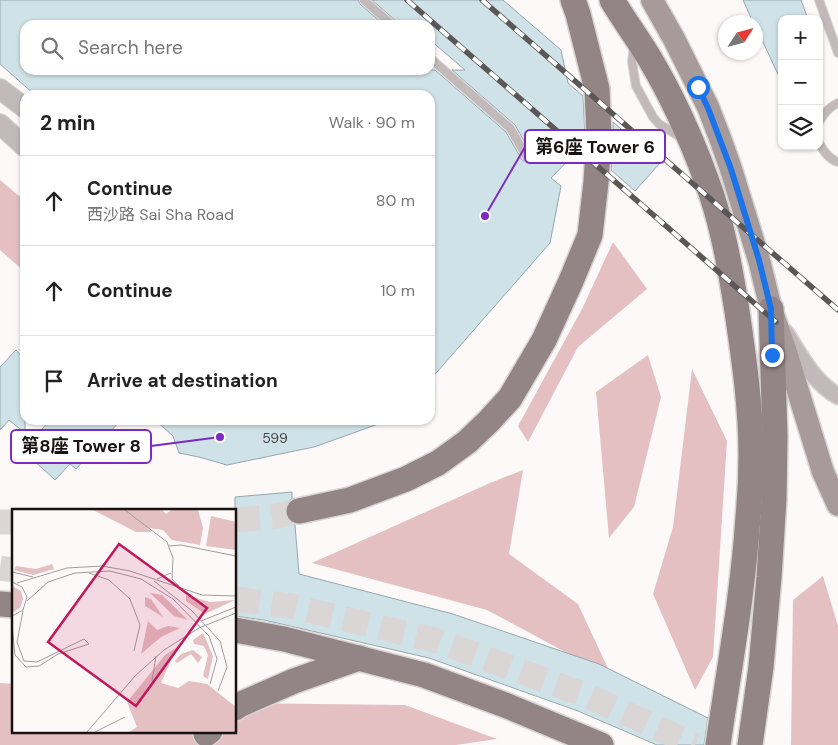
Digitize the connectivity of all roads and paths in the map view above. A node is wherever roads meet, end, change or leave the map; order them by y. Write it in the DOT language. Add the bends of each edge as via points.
graph roads {
  1 [pos="364,0"];
  2 [pos="573,0"];
  3 [pos="612,0"];
  4 [pos="652,0"];
  5 [pos="819,0"];
  6 [pos="386,20"];
  7 [pos="838,53"];
  8 [pos="435,62"];
  9 [pos="0,89"];
  10 [pos="838,103"];
  11 [pos="20,104"];
  12 [pos="823,116"];
  13 [pos="0,124"];
  14 [pos="20,142"];
  15 [pos="823,150"];
  16 [pos="527,157"];
  17 [pos="838,162"];
  18 [pos="771,309"];
  19 [pos="838,396"];
  20 [pos="838,506"];
  21 [pos="299,511"];
  22 [pos="236,630"];
  23 [pos="359,658"];
  24 [pos="236,707"];
  25 [pos="601,745"];
  26 [pos="718,745"];
  27 [pos="750,745"];
  1 -- 6 [label="lane"];
  2 -- 21 [label="main road" via="597,89 599,136 596,182 590,235 544,340 510,398 489,422 438,463 350,500"];
  3 -- 26 [label="main road" via="660,76 706,177 729,265 746,374 750,428 746,550"];
  4 -- 18 [label="main road" via="698,87 720,138 759,260"];
  5 -- 7 [label="lane"];
  8 -- 16 [label="lane" via="510,128"];
  9 -- 11 [label="street"];
  10 -- 12 [label="lane"];
  13 -- 14 [label="street"];
  15 -- 17 [label="lane"];
  18 -- 19 [label="street" via="811,372"];
  18 -- 20 [label="main road" via="823,472"];
  18 -- 27 [label="main road" via="774,500 761,667"];
  22 -- 23 [label="main road"];
  23 -- 24 [label="main road" via="294,680"];
  23 -- 25 [label="main road" via="424,675"];
}
